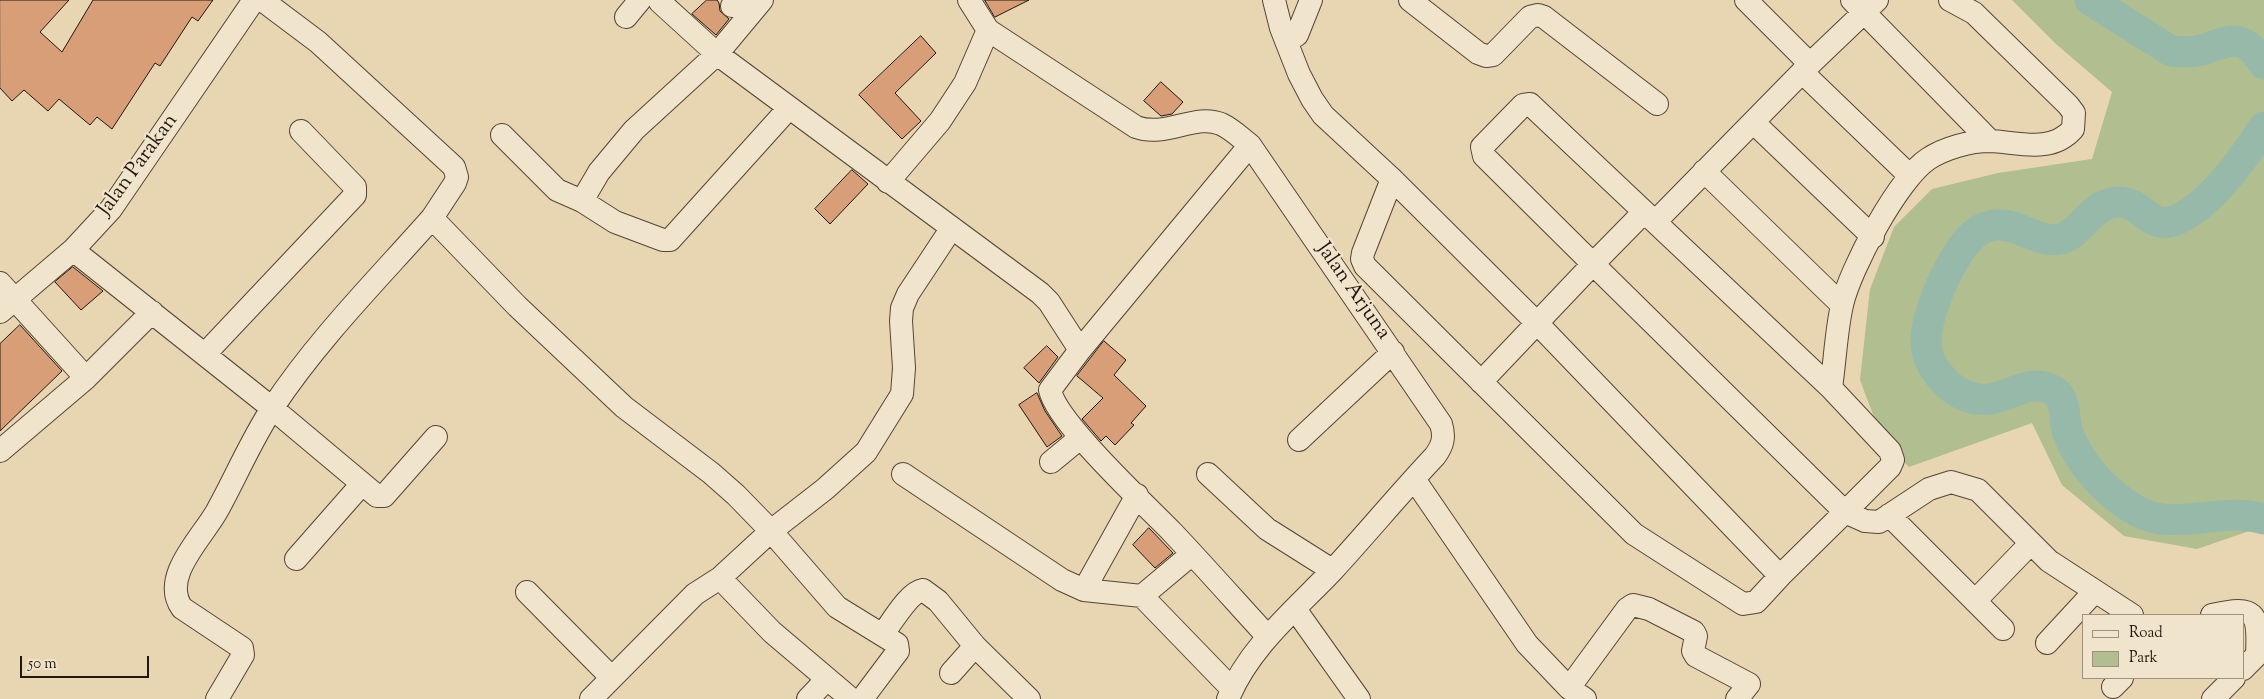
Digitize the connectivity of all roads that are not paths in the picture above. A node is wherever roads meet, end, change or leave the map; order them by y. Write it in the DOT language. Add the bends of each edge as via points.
graph roads {
  1 [pos="254,0"];
  2 [pos="262,0"];
  3 [pos="762,0"];
  4 [pos="969,0"];
  5 [pos="1274,0"];
  6 [pos="1312,0"];
  7 [pos="1410,0"];
  8 [pos="1746,0"];
  9 [pos="1950,0"];
  10 [pos="650,1"];
  11 [pos="1865,4"];
  12 [pos="626,17"];
  13 [pos="988,30"];
  14 [pos="1286,41"];
  15 [pos="717,54"];
  16 [pos="1806,68"];
  17 [pos="1657,104"];
  18 [pos="790,108"];
  19 [pos="1753,122"];
  20 [pos="301,131"];
  21 [pos="502,135"];
  22 [pos="1990,142"];
  23 [pos="1250,146"];
  24 [pos="1704,171"];
  25 [pos="1910,176"];
  26 [pos="1392,179"];
  27 [pos="888,182"];
  28 [pos="582,201"];
  29 [pos="1649,217"];
  30 [pos="432,218"];
  31 [pos="951,229"];
  32 [pos="1872,237"];
  33 [pos="73,250"];
  34 [pos="1593,264"];
  35 [pos="5,298"];
  36 [pos="1842,305"];
  37 [pos="152,312"];
  38 [pos="1537,323"];
  39 [pos="1080,350"];
  40 [pos="1394,352"];
  41 [pos="205,354"];
  42 [pos="86,378"];
  43 [pos="1481,382"];
  44 [pos="1831,388"];
  45 [pos="272,408"];
  46 [pos="436,437"];
  47 [pos="1080,438"];
  48 [pos="1299,440"];
  49 [pos="0,452"];
  50 [pos="1051,462"];
  51 [pos="903,474"];
  52 [pos="1208,474"];
  53 [pos="1414,479"];
  54 [pos="361,485"];
  55 [pos="1137,495"];
  56 [pos="1845,512"];
  57 [pos="1889,515"];
  58 [pos="771,530"];
  59 [pos="2031,543"];
  60 [pos="1192,554"];
  61 [pos="296,559"];
  62 [pos="1332,570"];
  63 [pos="1780,576"];
  64 [pos="720,578"];
  65 [pos="1084,590"];
  66 [pos="2095,591"];
  67 [pos="527,592"];
  68 [pos="1142,596"];
  69 [pos="1975,601"];
  70 [pos="1295,609"];
  71 [pos="2130,614"];
  72 [pos="2216,614"];
  73 [pos="2003,629"];
  74 [pos="882,634"];
  75 [pos="1268,637"];
  76 [pos="2047,643"];
  77 [pos="975,646"];
  78 [pos="2244,668"];
  79 [pos="951,673"];
  80 [pos="611,677"];
  81 [pos="827,679"];
  82 [pos="2233,679"];
  83 [pos="1577,693"];
  84 [pos="1230,694"];
  85 [pos="217,699"];
  86 [pos="591,699"];
  87 [pos="808,699"];
  88 [pos="851,699"];
  89 [pos="862,699"];
  90 [pos="1029,699"];
  91 [pos="1359,699"];
  92 [pos="1737,699"];
  93 [pos="2214,699"];
  1 -- 33 [label="street, Jalan Parakan" via="136,175 111,209"];
  2 -- 30 [label="street" via="318,42 454,167 455,183"];
  3 -- 15 [label="street"];
  4 -- 13 [label="street, Jalan Arjuna"];
  5 -- 14 [label="street"];
  6 -- 14 [label="street" via="1297,35"];
  7 -- 17 [label="street" via="1486,56 1493,55 1530,17 1544,17"];
  8 -- 16 [label="street"];
  9 -- 22 [label="street" via="1974,13 2074,113 2073,130 2046,144"];
  10 -- 12 [label="street"];
  10 -- 15 [label="street"];
  11 -- 16 [label="street"];
  11 -- 22 [label="street"];
  13 -- 23 [label="street, Jalan Arjuna" via="1136,127 1152,132 1215,122"];
  13 -- 27 [label="street" via="965,83 940,121"];
  14 -- 26 [label="street" via="1312,99 1323,115"];
  15 -- 18 [label="street"];
  15 -- 28 [label="street" via="634,130 599,172"];
  16 -- 19 [label="street"];
  16 -- 25 [label="street"];
  18 -- 27 [label="street"];
  18 -- 28 [label="street" via="670,240 615,222"];
  19 -- 24 [label="street"];
  19 -- 32 [label="street"];
  20 -- 41 [label="street" via="355,187 355,195"];
  21 -- 28 [label="street" via="551,185"];
  22 -- 25 [label="street" via="1941,152"];
  23 -- 39 [label="street"];
  23 -- 40 [label="street, Jalan Arjuna"];
  24 -- 29 [label="street"];
  24 -- 36 [label="street"];
  25 -- 32 [label="street"];
  26 -- 38 [label="street"];
  26 -- 43 [label="street" via="1362,262"];
  27 -- 31 [label="street"];
  29 -- 34 [label="street"];
  29 -- 34 [label="street" via="1530,104 1523,105 1484,144 1482,153"];
  29 -- 44 [label="street"];
  30 -- 45 [label="street" via="320,344"];
  30 -- 58 [label="street" via="517,306 616,400 724,483"];
  31 -- 39 [label="street" via="1045,297"];
  31 -- 58 [label="street" via="902,308 904,383 902,394 887,422 866,452 825,489"];
  32 -- 36 [label="street" via="1848,284"];
  33 -- 35 [label="street, Jalan Parakan"];
  33 -- 37 [label="street"];
  34 -- 38 [label="street"];
  34 -- 56 [label="street"];
  35 -- 42 [label="street"];
  36 -- 44 [label="street"];
  37 -- 41 [label="street"];
  37 -- 42 [label="street"];
  38 -- 43 [label="street"];
  38 -- 63 [label="street"];
  39 -- 47 [label="street" via="1050,390"];
  40 -- 48 [label="street"];
  40 -- 53 [label="street, Jalan Arjuna" via="1444,432 1436,456"];
  41 -- 45 [label="street"];
  42 -- 49 [label="street"];
  43 -- 63 [label="street" via="1634,534 1653,548 1743,604 1756,602"];
  44 -- 56 [label="street" via="1890,451 1893,460 1890,467"];
  45 -- 54 [label="street"];
  45 -- 85 [label="street" via="216,512 183,564 175,584 176,600 182,608 242,648 243,655"];
  46 -- 54 [label="street" via="384,496 376,496"];
  47 -- 50 [label="street"];
  47 -- 55 [label="street"];
  51 -- 65 [label="street" via="1062,580"];
  52 -- 62 [label="street" via="1268,529"];
  53 -- 62 [label="street, Jalan Arjuna"];
  53 -- 83 [label="street" via="1527,644"];
  54 -- 61 [label="street"];
  55 -- 60 [label="street"];
  55 -- 65 [label="street"];
  56 -- 57 [label="street" via="1872,522 1879,522"];
  56 -- 63 [label="street"];
  57 -- 59 [label="street" via="1929,489 1952,482 1978,490"];
  57 -- 69 [label="street"];
  58 -- 64 [label="street"];
  58 -- 74 [label="street" via="837,607"];
  59 -- 66 [label="street" via="2049,560"];
  59 -- 69 [label="street"];
  60 -- 68 [label="street"];
  60 -- 75 [label="street"];
  62 -- 70 [label="street, Jalan Arjuna"];
  64 -- 80 [label="street" via="696,594"];
  64 -- 81 [label="street" via="772,632"];
  65 -- 68 [label="street"];
  66 -- 71 [label="street"];
  66 -- 76 [label="street"];
  67 -- 80 [label="street"];
  68 -- 84 [label="street"];
  69 -- 73 [label="street"];
  70 -- 75 [label="street, Jalan Arjuna"];
  70 -- 91 [label="street"];
  72 -- 78 [label="street" via="2238,609 2251,614 2258,625 2257,655"];
  74 -- 77 [label="street" via="909,598 916,591 923,590 938,601"];
  74 -- 89 [label="street" via="897,644 898,651"];
  75 -- 84 [label="street, Jalan Arjuna"];
  77 -- 79 [label="street"];
  77 -- 90 [label="street"];
  80 -- 86 [label="street"];
  81 -- 87 [label="street"];
  81 -- 88 [label="street"];
  82 -- 93 [label="street"];
  83 -- 92 [label="street" via="1627,609 1633,605 1649,609 1694,632 1693,651 1696,656 1749,684"];
}
